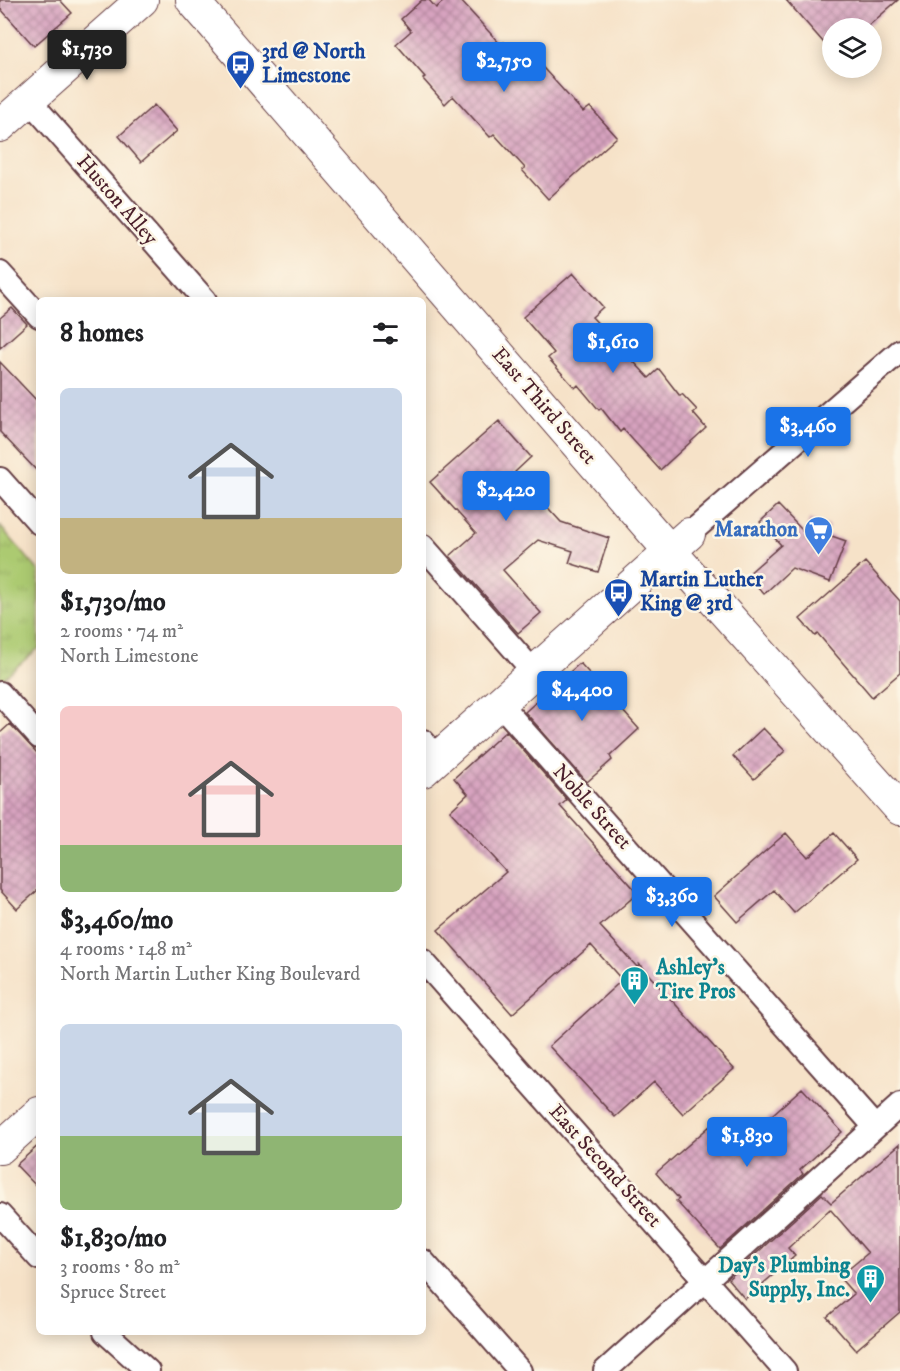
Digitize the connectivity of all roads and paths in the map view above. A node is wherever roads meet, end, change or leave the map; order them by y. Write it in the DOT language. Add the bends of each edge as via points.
graph roads {
  1 [pos="142,0"];
  2 [pos="192,0"];
  3 [pos="29,100"];
  4 [pos="0,126"];
  5 [pos="0,273"];
  6 [pos="202,297"];
  7 [pos="36,313"];
  8 [pos="900,351"];
  9 [pos="0,479"];
  10 [pos="36,520"];
  11 [pos="680,542"];
  12 [pos="426,549"];
  13 [pos="534,672"];
  14 [pos="0,693"];
  15 [pos="500,703"];
  16 [pos="36,734"];
  17 [pos="428,757"];
  18 [pos="900,809"];
  19 [pos="426,964"];
  20 [pos="900,1105"];
  21 [pos="36,1116"];
  22 [pos="875,1127"];
  23 [pos="0,1148"];
  24 [pos="0,1215"];
  25 [pos="36,1255"];
  26 [pos="426,1264"];
  27 [pos="706,1280"];
  28 [pos="108,1335"];
  29 [pos="148,1371"];
  30 [pos="520,1371"];
  31 [pos="605,1371"];
  32 [pos="785,1371"];
  1 -- 3 [label="main road"];
  2 -- 11 [label="main road, East Third Street" via="653,532"];
  3 -- 4 [label="main road"];
  3 -- 6 [label="street, Huston Alley"];
  5 -- 7 [label="street"];
  8 -- 11 [label="street"];
  9 -- 10 [label="street"];
  11 -- 13 [label="main road"];
  11 -- 18 [label="main road, East Third Street"];
  12 -- 13 [label="street"];
  13 -- 15 [label="main road"];
  14 -- 16 [label="street"];
  15 -- 17 [label="main road"];
  15 -- 22 [label="street, Noble Street"];
  19 -- 27 [label="street, East Second Street"];
  20 -- 22 [label="street"];
  21 -- 23 [label="main road"];
  22 -- 27 [label="street"];
  24 -- 25 [label="street"];
  26 -- 30 [label="street"];
  27 -- 31 [label="street"];
  27 -- 32 [label="street, East Second Street"];
  28 -- 29 [label="street"];
}
